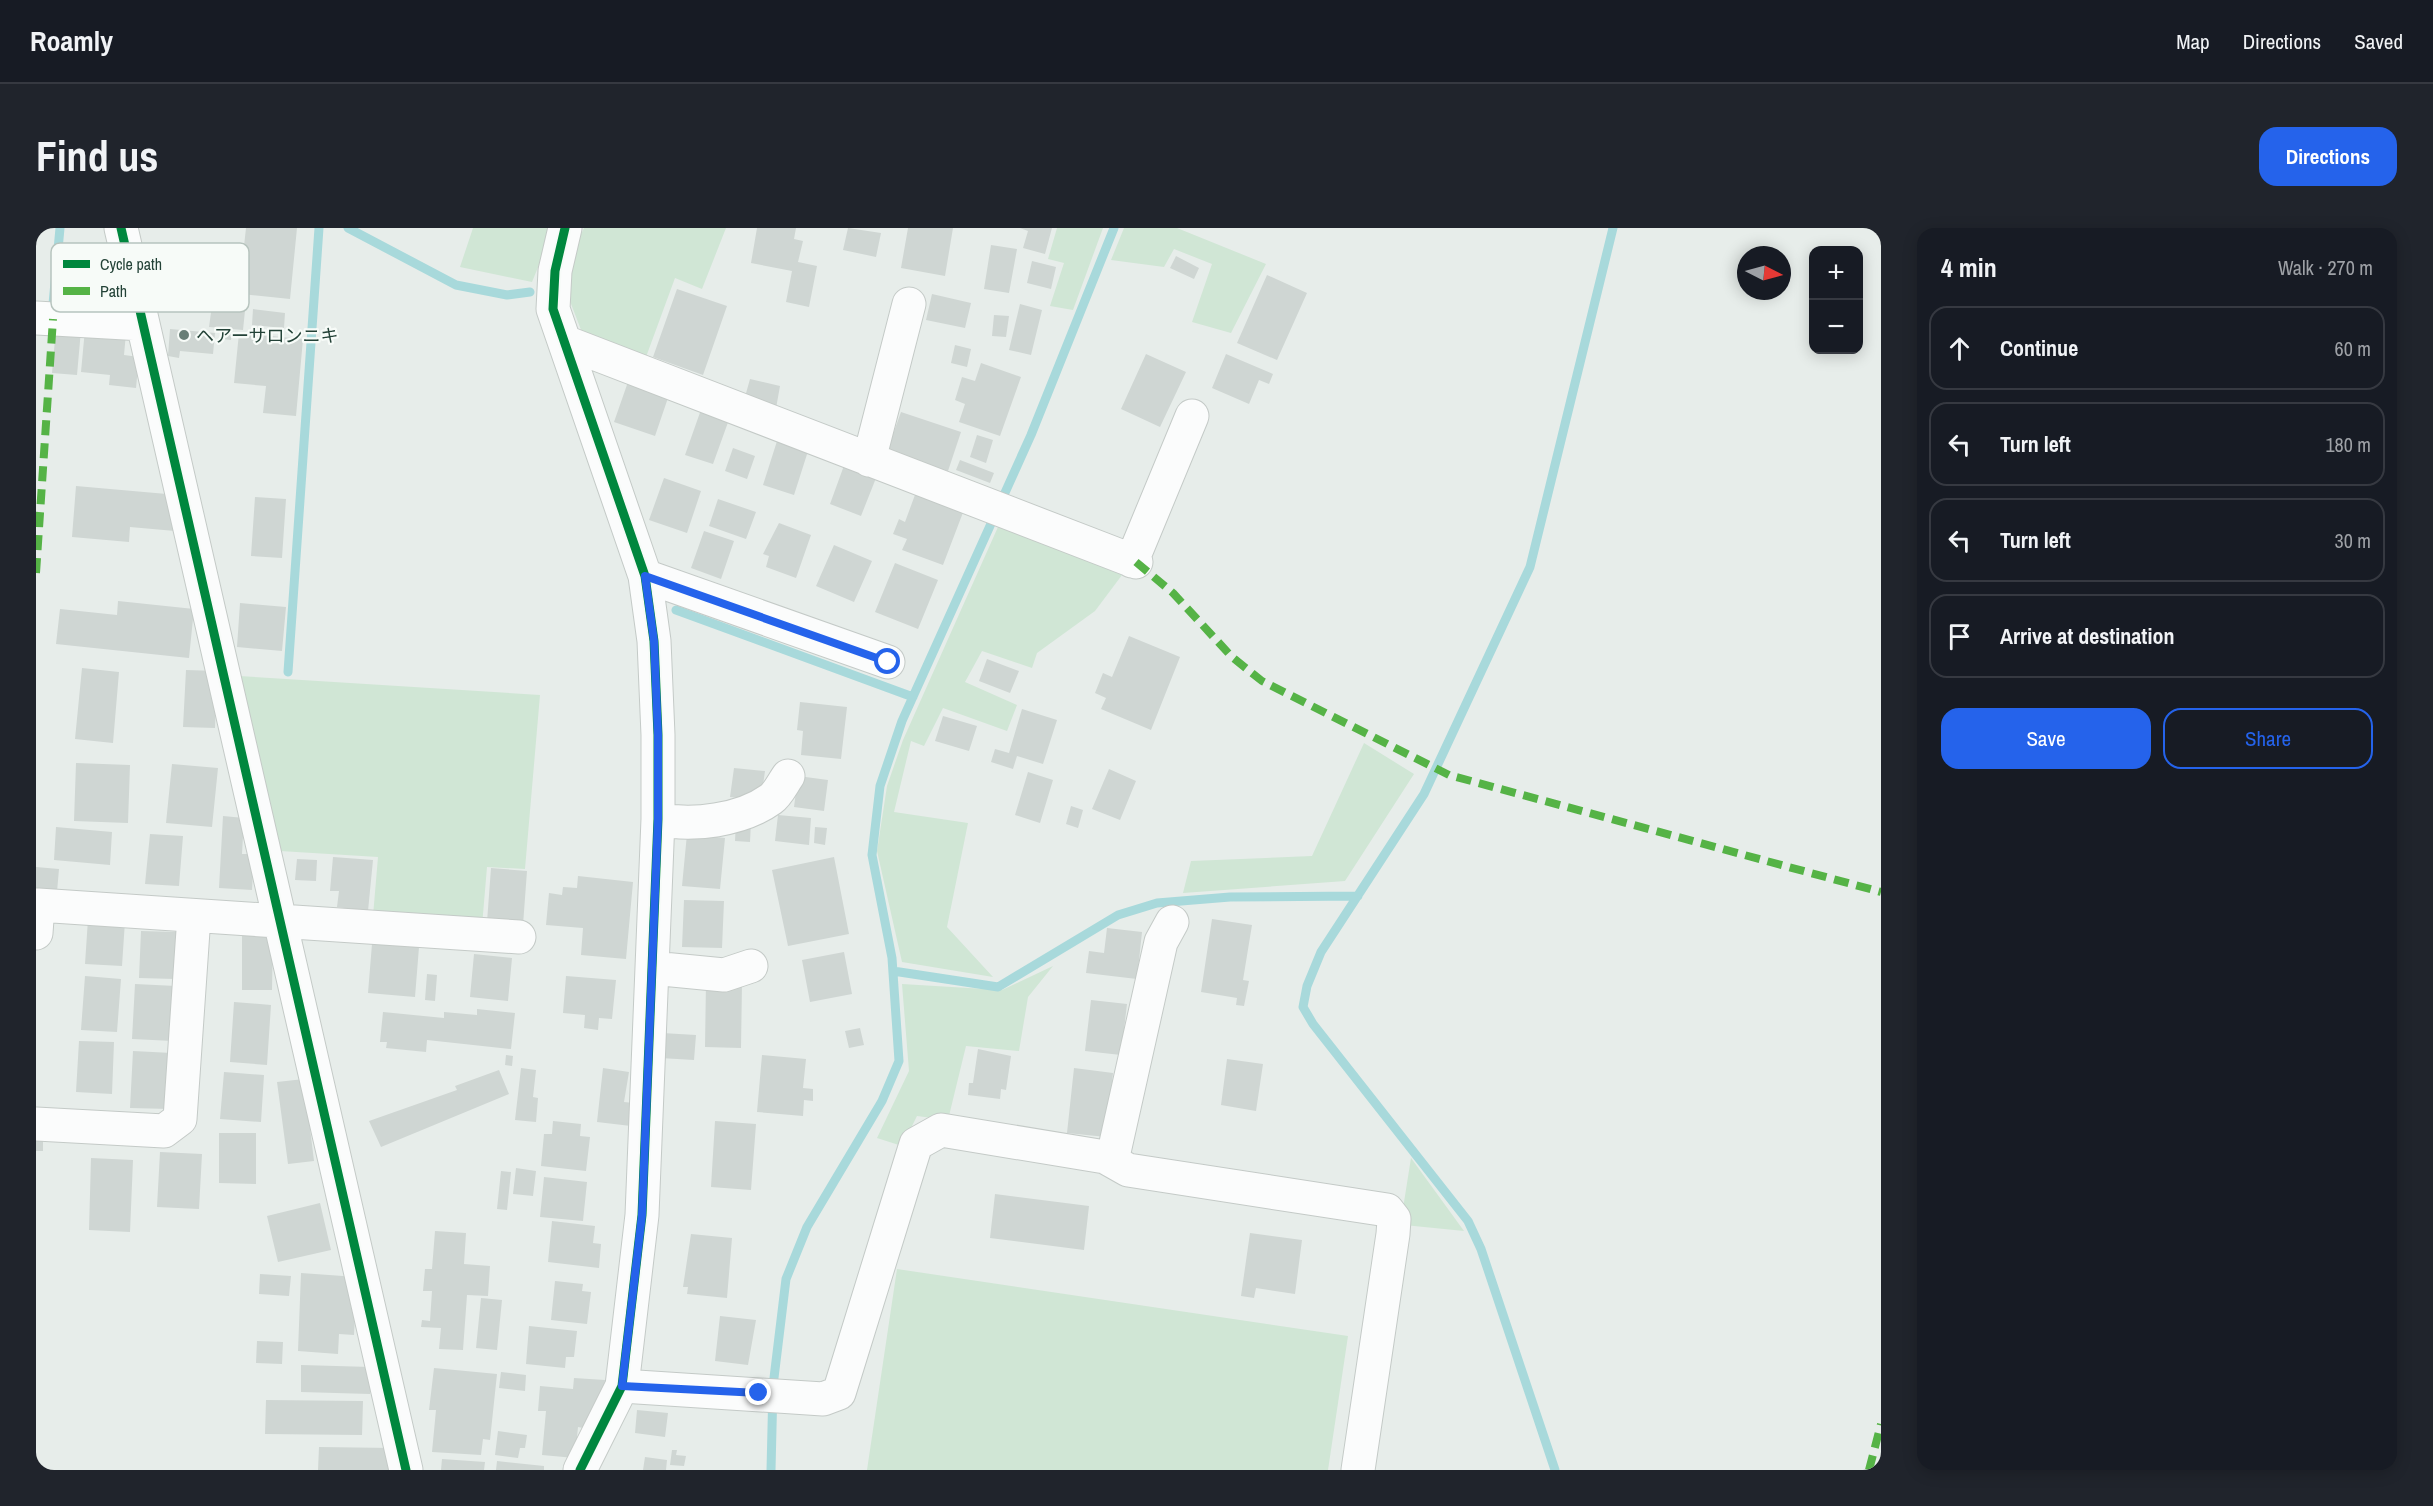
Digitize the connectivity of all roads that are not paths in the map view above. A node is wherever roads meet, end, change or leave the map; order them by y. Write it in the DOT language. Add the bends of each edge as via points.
graph roads {
  1 [pos="121,228"];
  2 [pos="566,228"];
  3 [pos="124,243"];
  4 [pos="909,304"];
  5 [pos="140,312"];
  6 [pos="36,318"];
  7 [pos="143,324"];
  8 [pos="565,342"];
  9 [pos="1192,416"];
  10 [pos="869,460"];
  11 [pos="645,576"];
  12 [pos="888,662"];
  13 [pos="788,776"];
  14 [pos="658,819"];
  15 [pos="194,916"];
  16 [pos="280,922"];
  17 [pos="1172,922"];
  18 [pos="36,933"];
  19 [pos="519,937"];
  20 [pos="751,966"];
  21 [pos="652,968"];
  22 [pos="36,1124"];
  23 [pos="1112,1161"];
  24 [pos="622,1386"];
  25 [pos="406,1470"];
  26 [pos="580,1470"];
  27 [pos="1358,1470"];
  1 -- 3 [label="street"];
  2 -- 8 [label="street" via="555,271 553,309"];
  4 -- 10 [label="street"];
  5 -- 7 [label="street"];
  6 -- 7 [label="street"];
  7 -- 16 [label="street"];
  8 -- 10 [label="street"];
  8 -- 11 [label="street"];
  9 -- 10 [label="street" via="1134,562"];
  11 -- 12 [label="street"];
  11 -- 14 [label="street" via="654,641"];
  13 -- 14 [label="street" via="772,798 736,816 676,823"];
  14 -- 21 [label="street"];
  15 -- 16 [label="street"];
  15 -- 18 [label="street" via="38,905"];
  15 -- 22 [label="street" via="180,1119 164,1131"];
  16 -- 19 [label="street"];
  16 -- 25 [label="street"];
  17 -- 23 [label="street" via="1161,942"];
  20 -- 21 [label="street" via="724,975"];
  21 -- 24 [label="street" via="642,1215"];
  23 -- 24 [label="street" via="941,1130 916,1144 838,1393 823,1399"];
  23 -- 27 [label="street" via="1128,1170 1387,1210 1394,1219 1393,1234"];
  24 -- 26 [label="street"];
}
